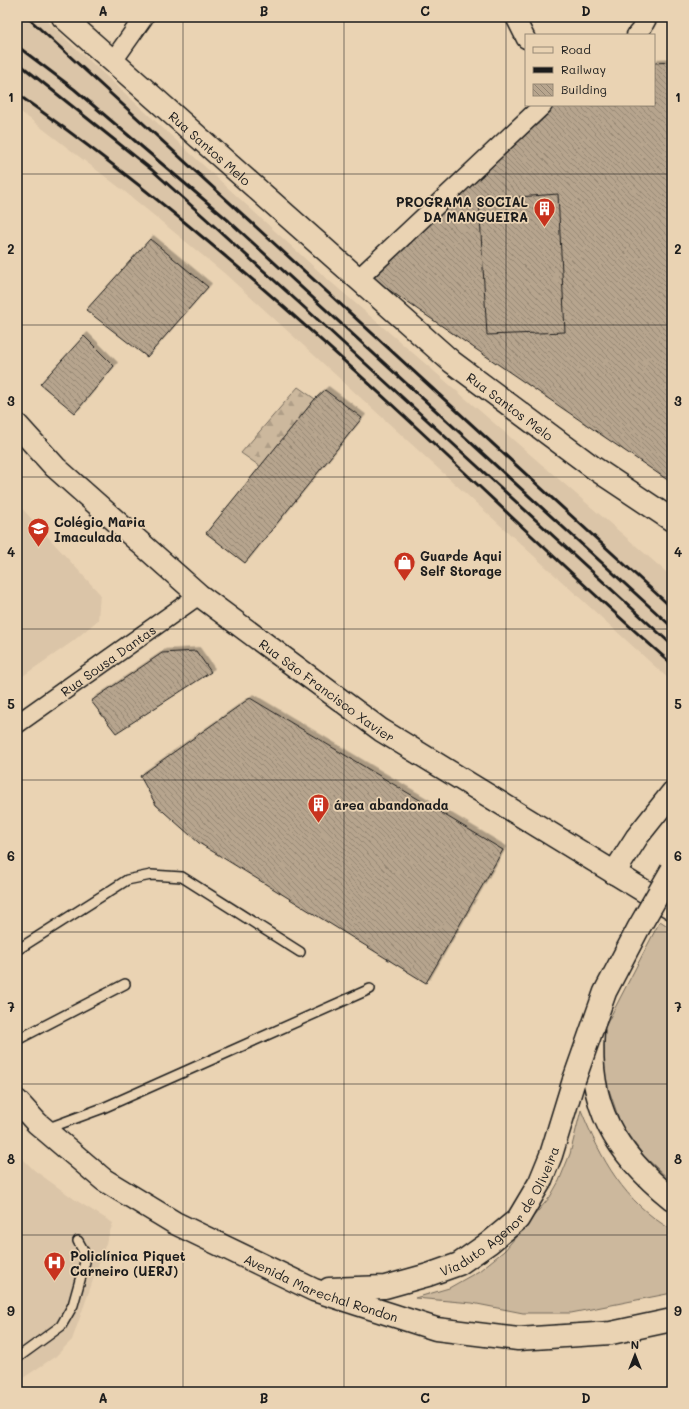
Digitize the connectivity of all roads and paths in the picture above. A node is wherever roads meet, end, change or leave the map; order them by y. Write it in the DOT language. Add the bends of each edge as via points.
graph roads {
  1 [pos="63,17"];
  2 [pos="144,17"];
  3 [pos="514,17"];
  4 [pos="648,17"];
  5 [pos="637,34"];
  6 [pos="525,37"];
  7 [pos="113,61"];
  8 [pos="542,106"];
  9 [pos="358,278"];
  10 [pos="17,425"];
  11 [pos="672,520"];
  12 [pos="199,596"];
  13 [pos="17,724"];
  14 [pos="672,793"];
  15 [pos="672,858"];
  16 [pos="672,870"];
  17 [pos="614,873"];
  18 [pos="672,908"];
  19 [pos="17,950"];
  20 [pos="300,952"];
  21 [pos="125,984"];
  22 [pos="370,989"];
  23 [pos="17,1040"];
  24 [pos="17,1101"];
  25 [pos="45,1130"];
  26 [pos="672,1198"];
  27 [pos="78,1241"];
  28 [pos="314,1290"];
  29 [pos="672,1320"];
  30 [pos="17,1358"];
  1 -- 7 [label="main road, Rua Santos Melo"];
  2 -- 7 [label="street"];
  3 -- 6 [label="street"];
  4 -- 5 [label="street"];
  7 -- 9 [label="main road, Rua Santos Melo"];
  8 -- 9 [label="street"];
  9 -- 11 [label="main road, Rua Santos Melo" via="452,362 594,468"];
  10 -- 12 [label="main road, Rua São Francisco Xavier" via="55,467"];
  12 -- 13 [label="street, Rua Sousa Dantas"];
  12 -- 17 [label="main road, Rua São Francisco Xavier" via="381,730"];
  14 -- 17 [label="main road" via="637,837"];
  15 -- 26 [label="main road" via="654,886 605,981 594,1015 592,1051 595,1091 606,1121 622,1149 646,1177"];
  16 -- 28 [label="main road, Viaduto Agenor de Oliveira, bridge" via="605,992 551,1155 540,1182 518,1219 490,1243 459,1264 428,1275 385,1286"];
  17 -- 18 [label="main road, Rua São Francisco Xavier"];
  19 -- 20 [label="lane" via="127,880 150,875 182,877"];
  21 -- 23 [label="lane"];
  22 -- 25 [label="lane" via="103,1108"];
  24 -- 25 [label="main road, Avenida Marechal Rondon"];
  25 -- 28 [label="main road, Avenida Marechal Rondon" via="104,1180 175,1223"];
  27 -- 30 [label="lane" via="85,1262 73,1305 62,1326"];
  28 -- 29 [label="main road, Avenida Marechal Rondon" via="436,1329 518,1339 611,1333"];
}
